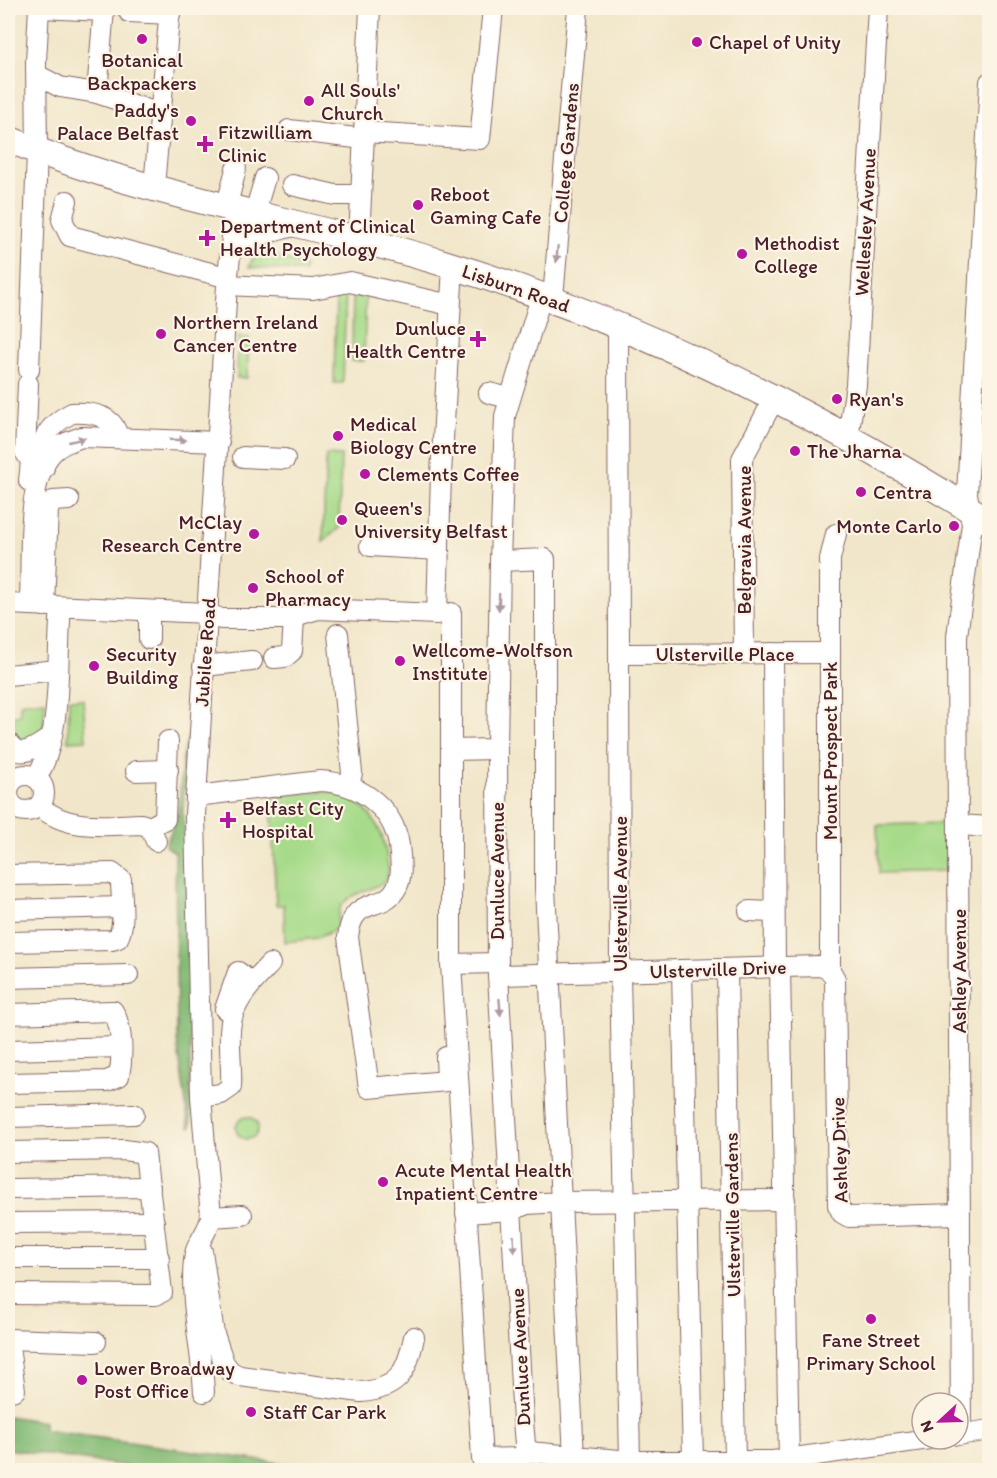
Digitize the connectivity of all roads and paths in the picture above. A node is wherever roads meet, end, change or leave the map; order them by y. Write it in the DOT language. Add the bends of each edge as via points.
graph roads {
  1 [pos="40,8"];
  2 [pos="370,8"];
  3 [pos="493,8"];
  4 [pos="578,8"];
  5 [pos="878,8"];
  6 [pos="104,9"];
  7 [pos="170,11"];
  8 [pos="129,12"];
  9 [pos="37,75"];
  10 [pos="990,82"];
  11 [pos="97,93"];
  12 [pos="160,114"];
  13 [pos="289,130"];
  14 [pos="364,135"];
  15 [pos="8,140"];
  16 [pos="37,152"];
  17 [pos="987,168"];
  18 [pos="292,184"];
  19 [pos="154,186"];
  20 [pos="361,195"];
  21 [pos="67,201"];
  22 [pos="239,208"];
  23 [pos="300,224"];
  24 [pos="359,239"];
  25 [pos="231,247"];
  26 [pos="453,266"];
  27 [pos="984,276"];
  28 [pos="228,280"];
  29 [pos="548,296"];
  30 [pos="450,304"];
  31 [pos="618,327"];
  32 [pos="489,393"];
  33 [pos="509,398"];
  34 [pos="774,399"];
  35 [pos="848,437"];
  36 [pos="229,453"];
  37 [pos="285,459"];
  38 [pos="26,493"];
  39 [pos="69,500"];
  40 [pos="980,516"];
  41 [pos="836,534"];
  42 [pos="370,546"];
  43 [pos="439,550"];
  44 [pos="500,561"];
  45 [pos="8,604"];
  46 [pos="45,606"];
  47 [pos="149,611"];
  48 [pos="207,613"];
  49 [pos="451,613"];
  50 [pos="294,618"];
  51 [pos="338,634"];
  52 [pos="149,639"];
  53 [pos="744,653"];
  54 [pos="772,653"];
  55 [pos="830,653"];
  56 [pos="620,654"];
  57 [pos="274,658"];
  58 [pos="252,661"];
  59 [pos="203,666"];
  60 [pos="57,670"];
  61 [pos="8,675"];
  62 [pos="51,737"];
  63 [pos="168,741"];
  64 [pos="8,742"];
  65 [pos="497,749"];
  66 [pos="451,750"];
  67 [pos="8,758"];
  68 [pos="168,770"];
  69 [pos="136,771"];
  70 [pos="19,778"];
  71 [pos="350,785"];
  72 [pos="196,796"];
  73 [pos="39,806"];
  74 [pos="11,809"];
  75 [pos="959,825"];
  76 [pos="990,827"];
  77 [pos="8,875"];
  78 [pos="121,907"];
  79 [pos="8,910"];
  80 [pos="749,911"];
  81 [pos="773,912"];
  82 [pos="8,942"];
  83 [pos="270,964"];
  84 [pos="778,967"];
  85 [pos="446,968"];
  86 [pos="498,969"];
  87 [pos="727,969"];
  88 [pos="682,970"];
  89 [pos="830,970"];
  90 [pos="620,973"];
  91 [pos="549,974"];
  92 [pos="128,975"];
  93 [pos="8,978"];
  94 [pos="8,1014"];
  95 [pos="120,1047"];
  96 [pos="8,1050"];
  97 [pos="8,1083"];
  98 [pos="201,1096"];
  99 [pos="134,1114"];
  100 [pos="8,1117"];
  101 [pos="8,1152"];
  102 [pos="150,1187"];
  103 [pos="8,1189"];
  104 [pos="732,1200"];
  105 [pos="785,1200"];
  106 [pos="561,1202"];
  107 [pos="624,1202"];
  108 [pos="688,1202"];
  109 [pos="512,1210"];
  110 [pos="466,1213"];
  111 [pos="960,1214"];
  112 [pos="242,1215"];
  113 [pos="211,1217"];
  114 [pos="8,1222"];
  115 [pos="154,1222"];
  116 [pos="201,1242"];
  117 [pos="8,1258"];
  118 [pos="159,1258"];
  119 [pos="8,1294"];
  120 [pos="197,1315"];
  121 [pos="214,1334"];
  122 [pos="414,1337"];
  123 [pos="8,1340"];
  124 [pos="96,1342"];
  125 [pos="960,1391"];
  126 [pos="8,1392"];
  127 [pos="204,1392"];
  128 [pos="990,1430"];
  129 [pos="970,1433"];
  130 [pos="910,1442"];
  131 [pos="530,1452"];
  132 [pos="574,1457"];
  133 [pos="789,1460"];
  134 [pos="630,1461"];
  135 [pos="693,1461"];
  136 [pos="735,1461"];
  1 -- 6 [label="street"];
  1 -- 9 [label="street"];
  2 -- 14 [label="street"];
  3 -- 14 [label="street" via="480,139"];
  4 -- 29 [label="street, College Gardens, one-way"];
  5 -- 35 [label="street, Wellesley Avenue" via="856,385"];
  6 -- 11 [label="street"];
  7 -- 8 [label="street"];
  7 -- 12 [label="street"];
  9 -- 11 [label="street" via="60,87"];
  9 -- 16 [label="street"];
  10 -- 17 [label="street, Ashley Avenue"];
  11 -- 12 [label="street"];
  12 -- 19 [label="street"];
  13 -- 14 [label="street"];
  14 -- 20 [label="street"];
  15 -- 16 [label="main road, Lisburn Road"];
  16 -- 19 [label="main road, Lisburn Road"];
  16 -- 38 [label="street" via="25,452 31,461 31,471"];
  17 -- 27 [label="street, Ashley Avenue"];
  18 -- 20 [label="street" via="335,195"];
  19 -- 22 [label="main road, Lisburn Road"];
  20 -- 24 [label="street"];
  21 -- 28 [label="street" via="62,220 70,236"];
  22 -- 22 [label="street" via="235,172 264,180"];
  22 -- 23 [label="main road, Lisburn Road"];
  22 -- 25 [label="street, Jubilee Road"];
  23 -- 24 [label="main road, Lisburn Road"];
  23 -- 25 [label="street"];
  24 -- 26 [label="main road, Lisburn Road"];
  25 -- 28 [label="street, Jubilee Road"];
  26 -- 29 [label="main road, Lisburn Road"];
  26 -- 30 [label="street"];
  27 -- 40 [label="street, Ashley Avenue" via="967,494"];
  28 -- 30 [label="street" via="313,289 350,282"];
  28 -- 36 [label="street, Jubilee Road"];
  29 -- 31 [label="main road, Lisburn Road"];
  29 -- 33 [label="street, Dunluce Avenue"];
  30 -- 43 [label="street"];
  31 -- 34 [label="main road, Lisburn Road"];
  31 -- 56 [label="street, Ulsterville Avenue"];
  32 -- 33 [label="street"];
  33 -- 44 [label="street, Dunluce Avenue" via="505,416"];
  34 -- 35 [label="main road, Lisburn Road"];
  34 -- 53 [label="street, Belgravia Avenue" via="742,459"];
  35 -- 40 [label="main road, Lisburn Road"];
  36 -- 37 [label="street"];
  46 -- 36 [label="street, one-way" via="34,509 44,468 64,443 82,437 118,438"];
  36 -- 48 [label="street, Jubilee Road" via="209,523"];
  39 -- 46 [label="street" via="53,501 48,509"];
  40 -- 75 [label="street, Ashley Avenue" via="972,524 957,636"];
  41 -- 55 [label="street, Mount Prospect Park" via="830,559"];
  42 -- 43 [label="street"];
  43 -- 50 [label="street" via="437,614 318,609"];
  44 -- 65 [label="street, Dunluce Avenue, one-way"];
  44 -- 91 [label="street" via="545,559 545,888"];
  45 -- 46 [label="street"];
  46 -- 47 [label="street"];
  46 -- 60 [label="street"];
  47 -- 48 [label="street"];
  47 -- 52 [label="street"];
  48 -- 50 [label="street" via="221,619"];
  48 -- 59 [label="street, Jubilee Road"];
  49 -- 66 [label="street"];
  50 -- 57 [label="street" via="292,651 285,657"];
  51 -- 71 [label="street"];
  53 -- 54 [label="street, Ulsterville Place"];
  53 -- 56 [label="street, Ulsterville Place"];
  54 -- 55 [label="street, Ulsterville Place"];
  54 -- 81 [label="street"];
  55 -- 89 [label="street, Mount Prospect Park"];
  56 -- 90 [label="street, Ulsterville Avenue"];
  58 -- 59 [label="street"];
  59 -- 72 [label="street, Jubilee Road"];
  60 -- 61 [label="street"];
  60 -- 62 [label="street"];
  62 -- 64 [label="street" via="21,752"];
  62 -- 70 [label="street" via="42,769"];
  63 -- 68 [label="street"];
  65 -- 66 [label="street"];
  65 -- 86 [label="street, Dunluce Avenue"];
  66 -- 85 [label="street"];
  67 -- 70 [label="street"];
  68 -- 69 [label="street"];
  68 -- 73 [label="street" via="165,819 153,834 141,824 66,822 52,818"];
  70 -- 73 [label="street" via="44,794"];
  70 -- 74 [label="street" via="8,796"];
  71 -- 72 [label="street" via="320,781"];
  71 -- 85 [label="street" via="385,811 400,844 401,876 396,889 360,910 350,921 348,936 369,1088 447,1081"];
  72 -- 98 [label="street, Jubilee Road"];
  73 -- 74 [label="street" via="29,811"];
  75 -- 76 [label="street"];
  75 -- 111 [label="street, Ashley Avenue"];
  77 -- 78 [label="street" via="112,873 121,880"];
  78 -- 79 [label="street"];
  78 -- 82 [label="street" via="121,932 112,940"];
  80 -- 81 [label="street"];
  81 -- 84 [label="street"];
  83 -- 98 [label="street" via="245,977 220,1023 222,1053 232,1075 231,1087 221,1094"];
  84 -- 87 [label="street, Ulsterville Drive"];
  84 -- 89 [label="street, Ulsterville Drive" via="821,966"];
  84 -- 105 [label="street"];
  85 -- 86 [label="street, Ulsterville Drive"];
  85 -- 110 [label="street"];
  86 -- 91 [label="street, Ulsterville Drive"];
  86 -- 109 [label="street, Dunluce Avenue, one-way"];
  87 -- 88 [label="street, Ulsterville Drive"];
  87 -- 104 [label="street, Ulsterville Gardens"];
  88 -- 90 [label="street, Ulsterville Drive"];
  88 -- 108 [label="street"];
  89 -- 111 [label="street, Ashley Drive" via="835,979 838,1205 842,1213 849,1217"];
  90 -- 91 [label="street, Ulsterville Drive"];
  90 -- 107 [label="street, Ulsterville Avenue"];
  91 -- 106 [label="street"];
  92 -- 93 [label="street"];
  94 -- 95 [label="street" via="113,1011 118,1019"];
  95 -- 96 [label="street"];
  95 -- 97 [label="street" via="119,1076 107,1081"];
  98 -- 113 [label="street, Jubilee Road"];
  99 -- 100 [label="street"];
  101 -- 102 [label="street" via="138,1150 145,1153"];
  102 -- 103 [label="street"];
  102 -- 115 [label="street"];
  104 -- 105 [label="street"];
  104 -- 108 [label="street"];
  104 -- 136 [label="street, Ulsterville Gardens"];
  105 -- 133 [label="street"];
  106 -- 107 [label="street"];
  106 -- 109 [label="street" via="527,1204"];
  106 -- 132 [label="street"];
  107 -- 108 [label="street"];
  107 -- 134 [label="street, Ulsterville Avenue"];
  108 -- 135 [label="street"];
  109 -- 110 [label="street"];
  109 -- 131 [label="street, Dunluce Avenue, one-way" via="523,1421"];
  110 -- 131 [label="street" via="482,1459 517,1458"];
  111 -- 125 [label="street, Ashley Avenue"];
  112 -- 113 [label="street"];
  113 -- 116 [label="street"];
  114 -- 115 [label="street"];
  115 -- 118 [label="street"];
  116 -- 120 [label="street" via="195,1251 192,1279"];
  116 -- 121 [label="street"];
  117 -- 118 [label="street"];
  118 -- 119 [label="street" via="162,1292 156,1295"];
  120 -- 121 [label="street"];
  120 -- 127 [label="street"];
  121 -- 122 [label="street" via="224,1363 240,1376 361,1392 388,1387 403,1372 410,1360"];
  123 -- 124 [label="street"];
  123 -- 126 [label="street" via="15,1390"];
  128 -- 129 [label="street"];
  130 -- 133 [label="street"];
  131 -- 132 [label="street"];
  132 -- 134 [label="street"];
  133 -- 136 [label="street"];
  134 -- 135 [label="street"];
  135 -- 136 [label="street"];
}
